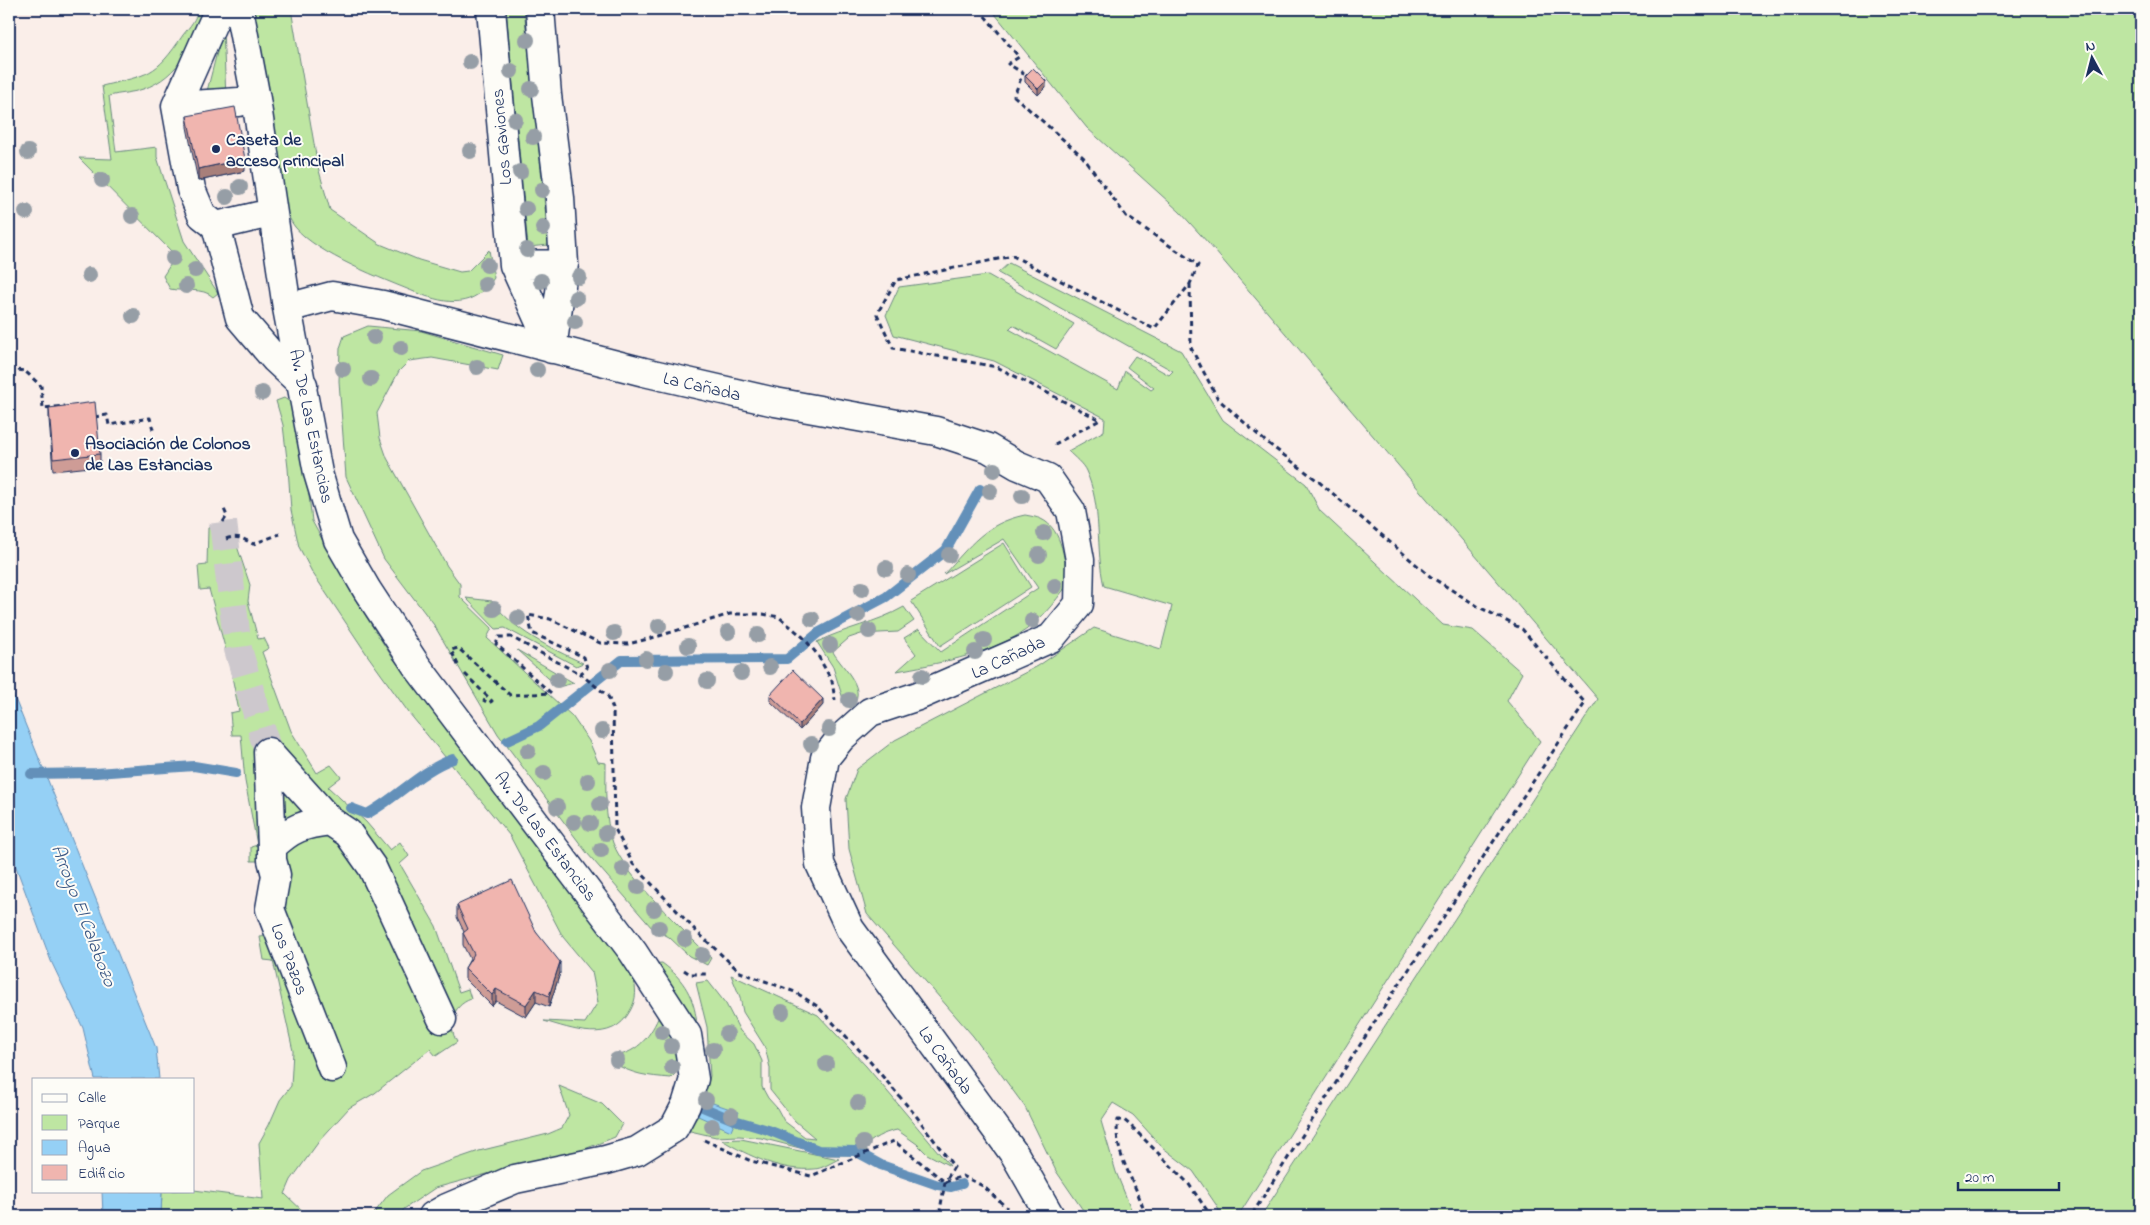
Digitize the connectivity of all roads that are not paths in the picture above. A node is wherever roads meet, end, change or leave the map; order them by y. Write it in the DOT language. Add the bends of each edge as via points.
graph roads {
  1 [pos="219,9"];
  2 [pos="234,9"];
  3 [pos="239,9"];
  4 [pos="491,9"];
  5 [pos="540,9"];
  6 [pos="239,102"];
  7 [pos="176,106"];
  8 [pos="258,216"];
  9 [pos="216,226"];
  10 [pos="564,264"];
  11 [pos="514,265"];
  12 [pos="287,308"];
  13 [pos="552,349"];
  14 [pos="303,385"];
  15 [pos="330,820"];
  16 [pos="272,847"];
  17 [pos="442,1019"];
  18 [pos="332,1068"];
  19 [pos="433,1216"];
  20 [pos="1050,1216"];
  1 -- 7 [label="street"];
  2 -- 6 [label="street"];
  3 -- 12 [label="street" via="256,99"];
  4 -- 11 [label="street, Los Gaviones"];
  5 -- 10 [label="street"];
  6 -- 7 [label="street"];
  6 -- 8 [label="street"];
  7 -- 9 [label="street" via="191,189 202,215"];
  8 -- 9 [label="street"];
  8 -- 12 [label="street"];
  9 -- 14 [label="street" via="240,318 275,359"];
  10 -- 11 [label="street"];
  10 -- 13 [label="street"];
  11 -- 13 [label="street, Los Gaviones"];
  12 -- 13 [label="street, La Cañada" via="332,296 355,298"];
  12 -- 14 [label="street, Av. De Las Estancias"];
  13 -- 20 [label="street, La Cañada" via="775,402 936,431 988,448 1048,478 1071,511 1080,560 1079,604 1051,638 918,696 870,712 841,738 825,758 816,808 820,864 850,929 1015,1155"];
  14 -- 19 [label="street, Av. De Las Estancias" via="318,473 338,540 367,590 443,700 633,952 687,1035 694,1079 674,1128 637,1151 515,1179"];
  15 -- 16 [label="street" via="307,824 286,833"];
  15 -- 16 [label="street, Los Pazos" via="268,752"];
  15 -- 17 [label="street, Los Pazos" via="348,833 372,867"];
  16 -- 18 [label="street, Los Pazos" via="276,874 270,909"];
}
